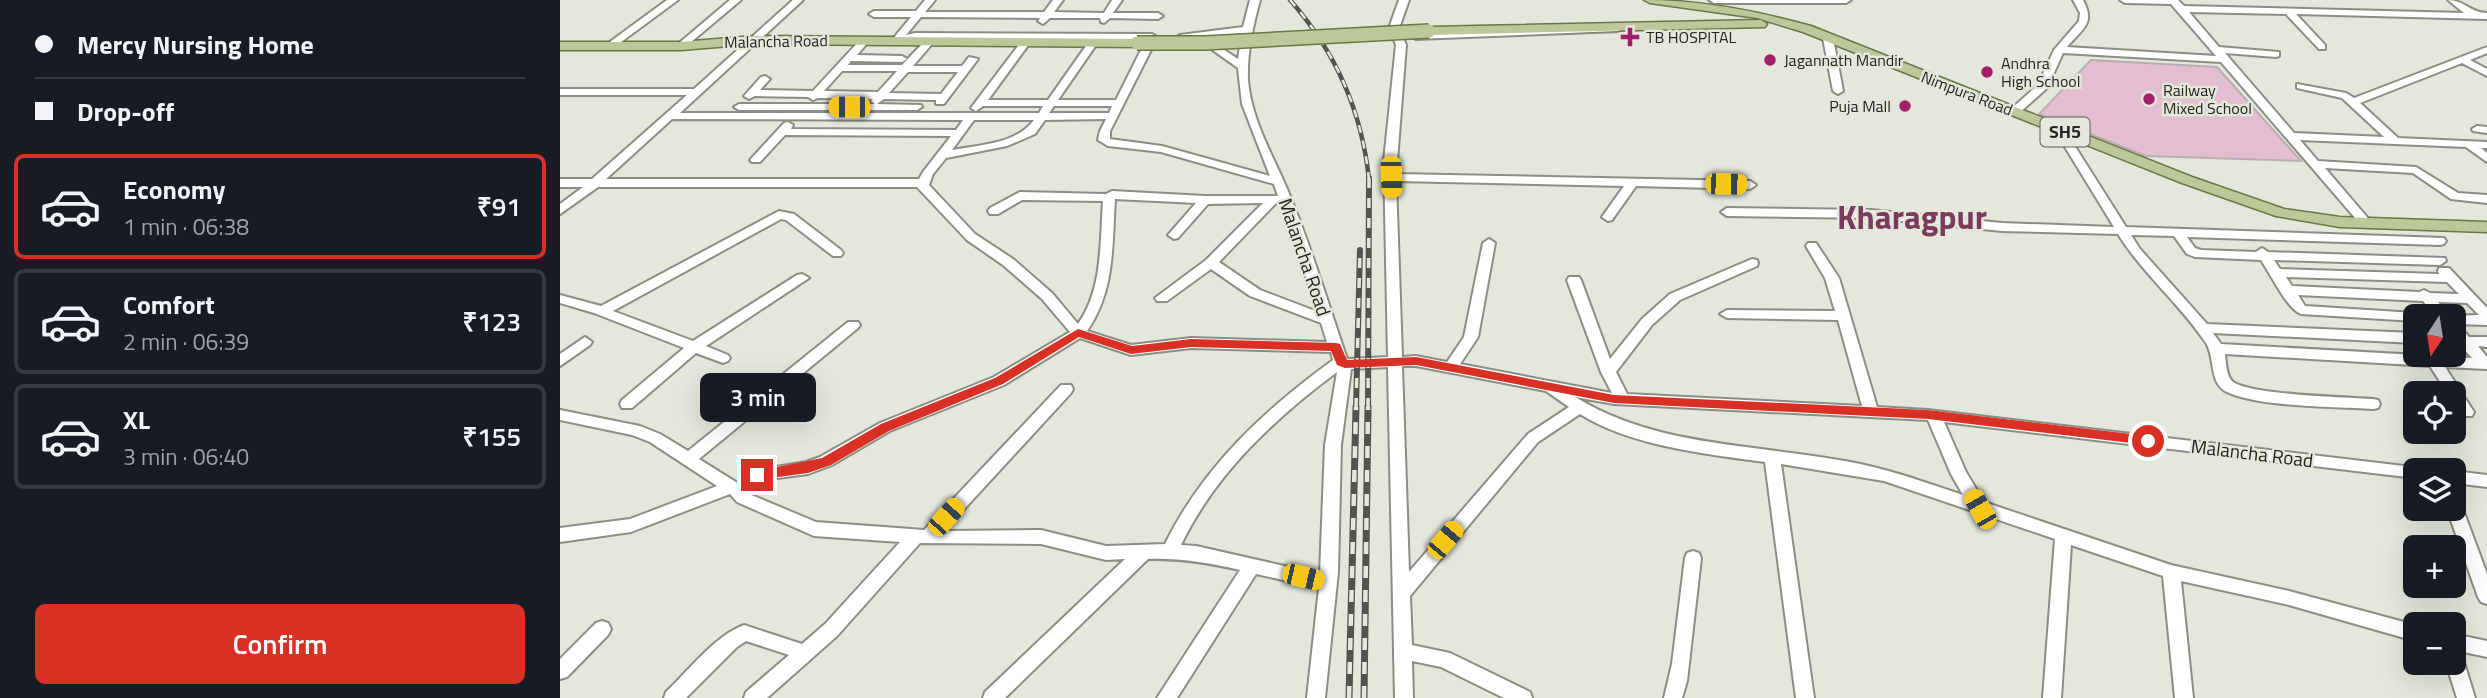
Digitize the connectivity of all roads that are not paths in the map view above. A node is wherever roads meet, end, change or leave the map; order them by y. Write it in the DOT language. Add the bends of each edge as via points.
graph roads {
  1 [pos="673,0"];
  2 [pos="736,0"];
  3 [pos="799,0"];
  4 [pos="930,0"];
  5 [pos="1058,0"];
  6 [pos="1118,0"];
  7 [pos="1255,0"];
  8 [pos="1404,0"];
  9 [pos="1650,0"];
  10 [pos="1846,0"];
  11 [pos="2078,0"];
  12 [pos="2125,0"];
  13 [pos="2270,0"];
  14 [pos="2358,0"];
  15 [pos="2453,0"];
  16 [pos="2176,3"];
  17 [pos="1713,4"];
  18 [pos="2283,10"];
  19 [pos="2373,13"];
  20 [pos="874,14"];
  21 [pos="1047,15"];
  22 [pos="1108,15"];
  23 [pos="2473,15"];
  24 [pos="917,16"];
  25 [pos="1158,16"];
  26 [pos="2487,16"];
  27 [pos="1786,23"];
  28 [pos="1693,26"];
  29 [pos="1624,28"];
  30 [pos="1397,32"];
  31 [pos="1244,38"];
  32 [pos="1828,38"];
  33 [pos="754,40"];
  34 [pos="865,40"];
  35 [pos="897,40"];
  36 [pos="1027,40"];
  37 [pos="1092,41"];
  38 [pos="927,44"];
  39 [pos="1143,44"];
  40 [pos="560,46"];
  41 [pos="610,46"];
  42 [pos="681,46"];
  43 [pos="1212,46"];
  44 [pos="2322,47"];
  45 [pos="2059,50"];
  46 [pos="2487,50"];
  47 [pos="2276,54"];
  48 [pos="2220,55"];
  49 [pos="849,58"];
  50 [pos="913,59"];
  51 [pos="2460,59"];
  52 [pos="1242,66"];
  53 [pos="840,68"];
  54 [pos="905,68"];
  55 [pos="966,69"];
  56 [pos="2487,73"];
  57 [pos="765,79"];
  58 [pos="2301,86"];
  59 [pos="1838,91"];
  60 [pos="560,92"];
  61 [pos="697,92"];
  62 [pos="752,93"];
  63 [pos="816,94"];
  64 [pos="880,96"];
  65 [pos="944,97"];
  66 [pos="2353,102"];
  67 [pos="980,103"];
  68 [pos="1053,103"];
  69 [pos="1119,103"];
  70 [pos="805,106"];
  71 [pos="739,107"];
  72 [pos="871,107"];
  73 [pos="932,112"];
  74 [pos="2014,112"];
  75 [pos="671,116"];
  76 [pos="1044,116"];
  77 [pos="1113,116"];
  78 [pos="730,117"];
  79 [pos="795,117"];
  80 [pos="861,117"];
  81 [pos="968,117"];
  82 [pos="719,128"];
  83 [pos="2059,129"];
  84 [pos="782,132"];
  85 [pos="960,133"];
  86 [pos="916,134"];
  87 [pos="2291,136"];
  88 [pos="2394,140"];
  89 [pos="2469,144"];
  90 [pos="2487,145"];
  91 [pos="942,155"];
  92 [pos="2487,159"];
  93 [pos="756,160"];
  94 [pos="2315,164"];
  95 [pos="1391,177"];
  96 [pos="1278,182"];
  97 [pos="1633,182"];
  98 [pos="596,183"];
  99 [pos="922,183"];
  100 [pos="560,184"];
  101 [pos="1750,185"];
  102 [pos="1109,198"];
  103 [pos="2487,199"];
  104 [pos="1205,200"];
  105 [pos="1279,200"];
  106 [pos="560,210"];
  107 [pos="994,211"];
  108 [pos="1727,212"];
  109 [pos="1608,218"];
  110 [pos="2366,223"];
  111 [pos="2443,225"];
  112 [pos="2487,227"];
  113 [pos="2122,232"];
  114 [pos="1174,235"];
  115 [pos="2179,235"];
  116 [pos="2250,237"];
  117 [pos="2299,239"];
  118 [pos="2337,239"];
  119 [pos="2379,241"];
  120 [pos="2440,241"];
  121 [pos="1489,243"];
  122 [pos="1812,246"];
  123 [pos="837,253"];
  124 [pos="2265,257"];
  125 [pos="2313,258"];
  126 [pos="2352,258"];
  127 [pos="2394,259"];
  128 [pos="2440,261"];
  129 [pos="1211,263"];
  130 [pos="1752,263"];
  131 [pos="2275,273"];
  132 [pos="2326,275"];
  133 [pos="2366,276"];
  134 [pos="2410,277"];
  135 [pos="802,278"];
  136 [pos="2450,278"];
  137 [pos="1574,280"];
  138 [pos="2286,290"];
  139 [pos="2339,293"];
  140 [pos="2382,295"];
  141 [pos="2427,297"];
  142 [pos="1163,298"];
  143 [pos="560,299"];
  144 [pos="2470,299"];
  145 [pos="577,304"];
  146 [pos="2433,304"];
  147 [pos="602,311"];
  148 [pos="560,313"];
  149 [pos="2355,313"];
  150 [pos="1727,314"];
  151 [pos="1844,316"];
  152 [pos="2399,316"];
  153 [pos="2403,316"];
  154 [pos="2487,318"];
  155 [pos="2466,319"];
  156 [pos="1327,320"];
  157 [pos="2403,321"];
  158 [pos="853,325"];
  159 [pos="2203,328"];
  160 [pos="1078,333"];
  161 [pos="2372,336"];
  162 [pos="2403,337"];
  163 [pos="2466,341"];
  164 [pos="585,342"];
  165 [pos="2487,342"];
  166 [pos="694,347"];
  167 [pos="2466,347"];
  168 [pos="2217,349"];
  169 [pos="723,358"];
  170 [pos="1341,358"];
  171 [pos="2388,358"];
  172 [pos="2403,358"];
  173 [pos="1394,360"];
  174 [pos="2466,361"];
  175 [pos="560,362"];
  176 [pos="2485,364"];
  177 [pos="1450,368"];
  178 [pos="2439,368"];
  179 [pos="1608,372"];
  180 [pos="1066,389"];
  181 [pos="1552,390"];
  182 [pos="1622,399"];
  183 [pos="627,404"];
  184 [pos="2373,404"];
  185 [pos="1578,408"];
  186 [pos="1871,412"];
  187 [pos="2467,412"];
  188 [pos="560,415"];
  189 [pos="1934,415"];
  190 [pos="690,458"];
  191 [pos="1772,458"];
  192 [pos="2403,471"];
  193 [pos="2466,478"];
  194 [pos="2487,481"];
  195 [pos="736,490"];
  196 [pos="1980,509"];
  197 [pos="2460,521"];
  198 [pos="560,535"];
  199 [pos="922,537"];
  200 [pos="2063,537"];
  201 [pos="1170,551"];
  202 [pos="1144,552"];
  203 [pos="1693,558"];
  204 [pos="1252,566"];
  205 [pos="2171,572"];
  206 [pos="1328,583"];
  207 [pos="1401,594"];
  208 [pos="2487,597"];
  209 [pos="602,629"];
  210 [pos="2403,631"];
  211 [pos="2466,645"];
  212 [pos="2487,649"];
  213 [pos="1402,651"];
  214 [pos="806,653"];
  215 [pos="560,671"];
  216 [pos="2459,675"];
  217 [pos="673,698"];
  218 [pos="753,698"];
  219 [pos="992,698"];
  220 [pos="1166,698"];
  221 [pos="1316,698"];
  222 [pos="1404,698"];
  223 [pos="1522,698"];
  224 [pos="1673,698"];
  225 [pos="1805,698"];
  226 [pos="2052,698"];
  227 [pos="2184,698"];
  228 [pos="2466,698"];
  1 -- 41 [label="street"];
  2 -- 42 [label="street"];
  3 -- 33 [label="street"];
  4 -- 24 [label="street"];
  5 -- 21 [label="street"];
  6 -- 22 [label="street"];
  7 -- 31 [label="street, Malancha Road"];
  8 -- 30 [label="street"];
  9 -- 17 [label="main road, Nimpura Road / SH5"];
  10 -- 17 [label="street"];
  11 -- 45 [label="street" via="2084,22"];
  12 -- 16 [label="street"];
  13 -- 18 [label="street"];
  14 -- 19 [label="street"];
  15 -- 23 [label="street"];
  16 -- 18 [label="street"];
  16 -- 48 [label="street"];
  17 -- 27 [label="main road, Nimpura Road / SH5"];
  17 -- 28 [label="main road"];
  18 -- 19 [label="street"];
  18 -- 44 [label="street"];
  19 -- 23 [label="street"];
  20 -- 24 [label="street"];
  21 -- 22 [label="street"];
  21 -- 24 [label="street"];
  21 -- 36 [label="street"];
  22 -- 25 [label="street"];
  22 -- 37 [label="street"];
  23 -- 26 [label="street"];
  24 -- 35 [label="street"];
  27 -- 28 [label="main road, Malancha Road"];
  27 -- 32 [label="main road, Nimpura Road / SH5"];
  28 -- 29 [label="main road, Malancha Road"];
  29 -- 30 [label="street"];
  29 -- 39 [label="main road, Malancha Road, bridge"];
  30 -- 95 [label="street" via="1401,45"];
  31 -- 37 [label="street"];
  31 -- 43 [label="street"];
  31 -- 52 [label="street, Malancha Road"];
  32 -- 59 [label="street"];
  32 -- 74 [label="main road, Nimpura Road / SH5"];
  33 -- 34 [label="main road, Malancha Road"];
  33 -- 42 [label="main road, Malancha Road"];
  33 -- 61 [label="street"];
  34 -- 35 [label="main road, Malancha Road"];
  34 -- 49 [label="street"];
  35 -- 36 [label="street" via="915,36"];
  35 -- 38 [label="street"];
  35 -- 39 [label="main road, Malancha Road"];
  36 -- 37 [label="street"];
  36 -- 38 [label="street"];
  36 -- 67 [label="street"];
  37 -- 39 [label="street"];
  37 -- 68 [label="street"];
  38 -- 50 [label="street"];
  39 -- 43 [label="street"];
  39 -- 69 [label="street"];
  40 -- 41 [label="main road, Malancha Road"];
  41 -- 42 [label="main road, Malancha Road"];
  43 -- 52 [label="street"];
  45 -- 48 [label="street"];
  45 -- 74 [label="street" via="2043,86"];
  46 -- 51 [label="street"];
  47 -- 48 [label="street"];
  48 -- 87 [label="street"];
  49 -- 50 [label="street"];
  49 -- 53 [label="street"];
  50 -- 54 [label="street"];
  50 -- 55 [label="street" via="973,60"];
  51 -- 56 [label="street"];
  51 -- 66 [label="street"];
  52 -- 96 [label="street, Malancha Road" via="1245,100"];
  53 -- 54 [label="street"];
  53 -- 63 [label="street"];
  54 -- 55 [label="street"];
  54 -- 64 [label="street"];
  55 -- 65 [label="street"];
  57 -- 62 [label="street"];
  58 -- 66 [label="street" via="2340,94"];
  60 -- 61 [label="street"];
  61 -- 75 [label="street"];
  62 -- 63 [label="street"];
  62 -- 71 [label="street"];
  63 -- 64 [label="street"];
  63 -- 70 [label="street"];
  64 -- 65 [label="street"];
  64 -- 72 [label="street"];
  65 -- 73 [label="street"];
  66 -- 88 [label="street"];
  67 -- 68 [label="street"];
  67 -- 81 [label="street"];
  68 -- 69 [label="street"];
  68 -- 76 [label="street"];
  69 -- 77 [label="street"];
  70 -- 71 [label="street"];
  70 -- 72 [label="street"];
  70 -- 79 [label="street"];
  71 -- 78 [label="street"];
  72 -- 73 [label="street"];
  72 -- 80 [label="street"];
  73 -- 80 [label="street"];
  73 -- 81 [label="street"];
  73 -- 86 [label="street"];
  74 -- 83 [label="main road, Nimpura Road / SH5"];
  75 -- 78 [label="street"];
  75 -- 98 [label="street"];
  76 -- 77 [label="street"];
  76 -- 81 [label="street"];
  76 -- 91 [label="street" via="1023,137"];
  77 -- 96 [label="street" via="1103,137 1107,142 1171,151"];
  78 -- 79 [label="street"];
  78 -- 82 [label="street"];
  79 -- 80 [label="street"];
  79 -- 84 [label="street"];
  81 -- 85 [label="street"];
  83 -- 110 [label="main road, Nimpura Road / SH5" via="2247,203 2300,217"];
  83 -- 113 [label="street"];
  84 -- 86 [label="street"];
  84 -- 93 [label="street"];
  85 -- 86 [label="street"];
  85 -- 91 [label="street"];
  87 -- 88 [label="street"];
  87 -- 94 [label="street"];
  88 -- 89 [label="street"];
  89 -- 90 [label="street"];
  89 -- 92 [label="street"];
  91 -- 99 [label="street"];
  94 -- 103 [label="street" via="2408,168 2422,172 2455,196"];
  94 -- 110 [label="street"];
  95 -- 97 [label="street"];
  95 -- 173 [label="street"];
  96 -- 105 [label="street, Malancha Road"];
  97 -- 101 [label="street"];
  97 -- 109 [label="street"];
  98 -- 99 [label="street"];
  98 -- 100 [label="street"];
  98 -- 106 [label="street"];
  99 -- 160 [label="street" via="971,237 1047,296"];
  102 -- 104 [label="street" via="1116,194"];
  102 -- 107 [label="street" via="1027,195"];
  102 -- 160 [label="street" via="1103,283 1091,315"];
  104 -- 105 [label="street"];
  104 -- 114 [label="street"];
  105 -- 129 [label="street"];
  105 -- 156 [label="street, Malancha Road"];
  108 -- 113 [label="street" via="1871,214 2002,227"];
  110 -- 111 [label="main road, Nimpura Road / SH5"];
  111 -- 112 [label="main road, Nimpura Road / SH5"];
  111 -- 120 [label="street"];
  113 -- 115 [label="street"];
  113 -- 159 [label="street"];
  115 -- 116 [label="street"];
  115 -- 124 [label="street" via="2194,253"];
  116 -- 117 [label="street"];
  116 -- 124 [label="street"];
  117 -- 118 [label="street"];
  117 -- 125 [label="street"];
  118 -- 119 [label="street"];
  118 -- 126 [label="street"];
  119 -- 120 [label="street"];
  119 -- 127 [label="street"];
  120 -- 128 [label="street"];
  121 -- 177 [label="street" via="1471,337"];
  122 -- 151 [label="street" via="1832,278"];
  123 -- 147 [label="street" via="790,216 779,215"];
  124 -- 125 [label="street"];
  124 -- 131 [label="street"];
  125 -- 126 [label="street"];
  125 -- 132 [label="street"];
  126 -- 127 [label="street"];
  126 -- 133 [label="street"];
  127 -- 128 [label="street"];
  127 -- 134 [label="street"];
  128 -- 136 [label="street"];
  129 -- 142 [label="street"];
  129 -- 156 [label="street" via="1255,293"];
  130 -- 179 [label="street" via="1675,297 1647,322"];
  131 -- 132 [label="street"];
  131 -- 138 [label="street"];
  132 -- 133 [label="street"];
  132 -- 139 [label="street"];
  133 -- 134 [label="street"];
  133 -- 140 [label="street"];
  134 -- 136 [label="street"];
  134 -- 141 [label="street"];
  135 -- 166 [label="street"];
  136 -- 144 [label="street"];
  137 -- 179 [label="street"];
  138 -- 139 [label="street"];
  138 -- 149 [label="street" via="2301,310"];
  139 -- 140 [label="street"];
  139 -- 149 [label="street"];
  140 -- 141 [label="street"];
  140 -- 152 [label="street"];
  141 -- 144 [label="street"];
  141 -- 146 [label="street"];
  143 -- 145 [label="street"];
  144 -- 154 [label="street"];
  145 -- 147 [label="street"];
  145 -- 148 [label="street"];
  147 -- 166 [label="street"];
  149 -- 152 [label="street"];
  149 -- 161 [label="street"];
  150 -- 151 [label="street"];
  151 -- 186 [label="street"];
  152 -- 153 [label="street"];
  152 -- 157 [label="street"];
  154 -- 155 [label="street"];
  156 -- 170 [label="street, Malancha Road"];
  158 -- 190 [label="street"];
  159 -- 161 [label="street"];
  159 -- 168 [label="street"];
  160 -- 170 [label="street" via="1131,350 1191,343"];
  160 -- 195 [label="street" via="999,381 885,427 826,461 757,475"];
  161 -- 162 [label="street"];
  161 -- 171 [label="street"];
  163 -- 165 [label="street"];
  164 -- 175 [label="street"];
  166 -- 169 [label="street"];
  166 -- 183 [label="street"];
  167 -- 176 [label="street"];
  168 -- 171 [label="street"];
  168 -- 184 [label="street" via="2222,377 2242,394"];
  170 -- 173 [label="street, Malancha Road"];
  170 -- 201 [label="street" via="1288,401 1224,468 1185,516"];
  170 -- 206 [label="street"];
  171 -- 172 [label="street"];
  173 -- 177 [label="street, Malancha Road"];
  173 -- 207 [label="street"];
  174 -- 176 [label="street"];
  177 -- 181 [label="street, Malancha Road"];
  178 -- 187 [label="street"];
  179 -- 182 [label="street"];
  180 -- 199 [label="street"];
  181 -- 182 [label="street, Malancha Road"];
  181 -- 185 [label="street"];
  182 -- 186 [label="street, Malancha Road"];
  185 -- 191 [label="street" via="1600,419 1709,450"];
  185 -- 207 [label="street" via="1521,450"];
  186 -- 189 [label="street, Malancha Road"];
  188 -- 190 [label="street" via="635,430"];
  189 -- 192 [label="street, Malancha Road"];
  189 -- 196 [label="street"];
  190 -- 195 [label="street"];
  191 -- 196 [label="street" via="1878,473"];
  191 -- 225 [label="street"];
  193 -- 194 [label="street"];
  195 -- 198 [label="street" via="631,525"];
  195 -- 199 [label="street" via="743,498 814,529"];
  196 -- 200 [label="street"];
  197 -- 208 [label="street"];
  199 -- 202 [label="street" via="1041,537 1106,553"];
  199 -- 214 [label="street"];
  200 -- 205 [label="street"];
  200 -- 226 [label="street"];
  201 -- 202 [label="street"];
  201 -- 204 [label="street"];
  202 -- 219 [label="street"];
  203 -- 224 [label="street" via="1682,666"];
  204 -- 206 [label="street"];
  204 -- 220 [label="street"];
  205 -- 210 [label="street" via="2289,598"];
  205 -- 227 [label="street"];
  206 -- 221 [label="street"];
  207 -- 213 [label="street"];
  209 -- 215 [label="street"];
  211 -- 212 [label="street"];
  213 -- 222 [label="street"];
  213 -- 223 [label="street" via="1444,659"];
  214 -- 217 [label="street" via="744,633"];
  214 -- 218 [label="street"];
  216 -- 228 [label="street"];
}
